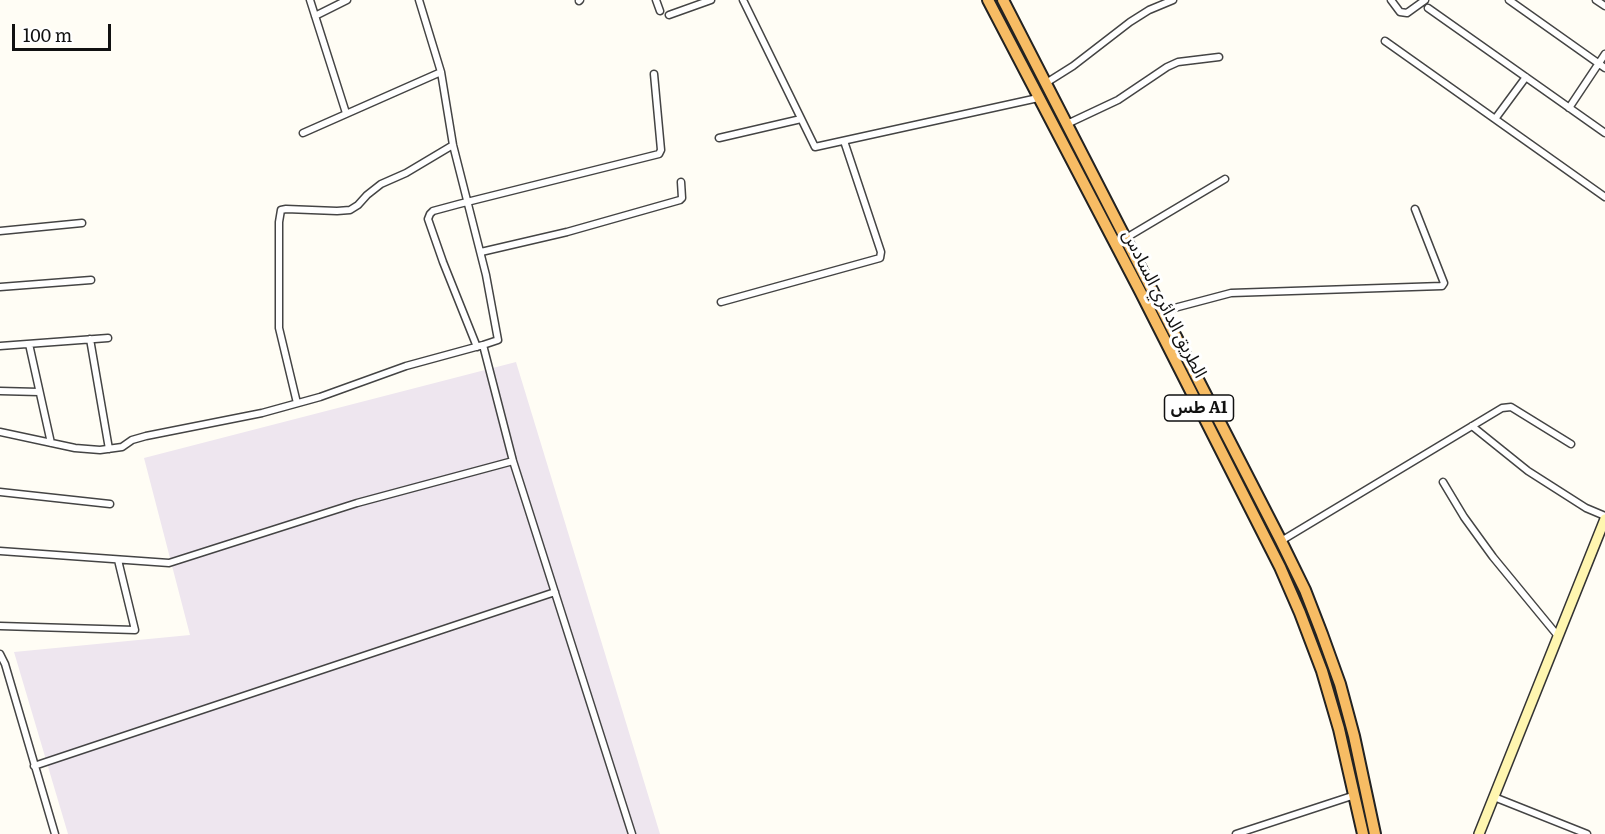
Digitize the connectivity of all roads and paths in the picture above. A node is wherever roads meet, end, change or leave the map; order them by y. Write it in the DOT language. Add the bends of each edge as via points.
graph roads {
  1 [pos="310,0"];
  2 [pos="347,0"];
  3 [pos="419,0"];
  4 [pos="656,0"];
  5 [pos="711,0"];
  6 [pos="743,0"];
  7 [pos="988,0"];
  8 [pos="1004,0"];
  9 [pos="1173,0"];
  10 [pos="1390,0"];
  11 [pos="1425,0"];
  12 [pos="1509,0"];
  13 [pos="1596,0"];
  14 [pos="1605,6"];
  15 [pos="1428,8"];
  16 [pos="660,10"];
  17 [pos="669,15"];
  18 [pos="315,16"];
  19 [pos="1385,41"];
  20 [pos="1605,54"];
  21 [pos="1219,57"];
  22 [pos="1598,63"];
  23 [pos="1605,68"];
  24 [pos="1039,69"];
  25 [pos="441,72"];
  26 [pos="654,74"];
  27 [pos="1027,76"];
  28 [pos="1526,77"];
  29 [pos="1046,82"];
  30 [pos="1038,98"];
  31 [pos="1569,108"];
  32 [pos="346,113"];
  33 [pos="801,119"];
  34 [pos="1495,119"];
  35 [pos="1067,124"];
  36 [pos="303,133"];
  37 [pos="1605,133"];
  38 [pos="720,138"];
  39 [pos="844,141"];
  40 [pos="453,145"];
  41 [pos="1225,179"];
  42 [pos="681,182"];
  43 [pos="1604,195"];
  44 [pos="469,203"];
  45 [pos="1415,209"];
  46 [pos="82,223"];
  47 [pos="0,231"];
  48 [pos="1126,238"];
  49 [pos="481,252"];
  50 [pos="91,280"];
  51 [pos="0,287"];
  52 [pos="721,302"];
  53 [pos="1163,311"];
  54 [pos="108,338"];
  55 [pos="90,339"];
  56 [pos="29,344"];
  57 [pos="0,346"];
  58 [pos="480,346"];
  59 [pos="0,391"];
  60 [pos="39,392"];
  61 [pos="297,403"];
  62 [pos="1472,426"];
  63 [pos="0,432"];
  64 [pos="51,443"];
  65 [pos="1571,444"];
  66 [pos="109,449"];
  67 [pos="513,461"];
  68 [pos="1443,482"];
  69 [pos="0,492"];
  70 [pos="110,504"];
  71 [pos="1605,518"];
  72 [pos="1281,541"];
  73 [pos="0,551"];
  74 [pos="118,560"];
  75 [pos="1292,562"];
  76 [pos="1280,567"];
  77 [pos="555,592"];
  78 [pos="0,626"];
  79 [pos="1558,636"];
  80 [pos="0,654"];
  81 [pos="1340,684"];
  82 [pos="1327,688"];
  83 [pos="34,765"];
  84 [pos="1367,793"];
  85 [pos="1355,796"];
  86 [pos="1494,796"];
  87 [pos="55,834"];
  88 [pos="632,834"];
  89 [pos="1236,834"];
  90 [pos="1363,834"];
  91 [pos="1375,834"];
  92 [pos="1479,834"];
  93 [pos="1587,834"];
  1 -- 18 [label="street"];
  2 -- 18 [label="street"];
  3 -- 25 [label="street"];
  4 -- 16 [label="street"];
  5 -- 17 [label="street"];
  6 -- 33 [label="street"];
  7 -- 27 [label="highway, الطريق الدائري السادس / طس A1"];
  8 -- 24 [label="highway, الطريق الدائري السادس / طس A1"];
  9 -- 29 [label="street" via="1130,22"];
  10 -- 11 [label="street" via="1407,13"];
  12 -- 22 [label="street"];
  13 -- 14 [label="street"];
  15 -- 28 [label="street"];
  18 -- 32 [label="street"];
  19 -- 34 [label="street"];
  20 -- 22 [label="street"];
  21 -- 35 [label="street" via="1178,62 1118,100"];
  22 -- 23 [label="street"];
  22 -- 31 [label="street"];
  24 -- 27 [label="highway"];
  24 -- 29 [label="highway, الطريق الدائري السادس / طس A1"];
  25 -- 32 [label="street"];
  25 -- 40 [label="street"];
  26 -- 44 [label="street" via="659,154"];
  27 -- 30 [label="highway, الطريق الدائري السادس / طس A1"];
  28 -- 31 [label="street"];
  28 -- 34 [label="street"];
  29 -- 35 [label="highway, الطريق الدائري السادس / طس A1"];
  30 -- 39 [label="street"];
  30 -- 76 [label="highway, الطريق الدائري السادس / طس A1"];
  31 -- 37 [label="street"];
  32 -- 36 [label="street"];
  33 -- 38 [label="street"];
  33 -- 39 [label="street" via="816,147"];
  34 -- 43 [label="street"];
  35 -- 48 [label="highway, الطريق الدائري السادس / طس A1"];
  39 -- 52 [label="street" via="880,258"];
  40 -- 44 [label="street"];
  40 -- 61 [label="street" via="381,183 350,210 281,210 279,328"];
  41 -- 48 [label="street"];
  42 -- 49 [label="street" via="680,200"];
  44 -- 49 [label="street"];
  44 -- 58 [label="street" via="433,211 428,219"];
  45 -- 53 [label="street" via="1442,286 1232,293"];
  46 -- 47 [label="street"];
  48 -- 53 [label="highway, الطريق الدائري السادس / طس A1"];
  49 -- 58 [label="street" via="498,338"];
  50 -- 51 [label="street"];
  53 -- 72 [label="highway, الطريق الدائري السادس / طس A1"];
  54 -- 55 [label="street"];
  55 -- 56 [label="street"];
  55 -- 66 [label="street"];
  56 -- 57 [label="street"];
  56 -- 60 [label="street"];
  58 -- 61 [label="street"];
  58 -- 67 [label="street"];
  59 -- 60 [label="street"];
  60 -- 64 [label="street"];
  61 -- 66 [label="street" via="146,436"];
  62 -- 65 [label="street" via="1502,408 1511,407"];
  62 -- 71 [label="street" via="1528,471"];
  62 -- 72 [label="street"];
  63 -- 64 [label="street"];
  64 -- 66 [label="street"];
  67 -- 74 [label="street" via="357,503 169,563"];
  67 -- 77 [label="street"];
  68 -- 79 [label="street" via="1493,558"];
  69 -- 70 [label="street"];
  71 -- 79 [label="main road"];
  72 -- 75 [label="highway, الطريق الدائري السادس / طس A1"];
  73 -- 74 [label="street"];
  74 -- 78 [label="street" via="135,630"];
  75 -- 76 [label="highway"];
  75 -- 81 [label="highway, الطريق الدائري السادس / طس A1"];
  76 -- 82 [label="highway, الطريق الدائري السادس / طس A1"];
  77 -- 83 [label="street"];
  77 -- 88 [label="street"];
  79 -- 86 [label="main road"];
  80 -- 83 [label="street"];
  81 -- 82 [label="highway"];
  81 -- 84 [label="highway, الطريق الدائري السادس / طس A1"];
  82 -- 85 [label="highway, الطريق الدائري السادس / طس A1"];
  83 -- 87 [label="street"];
  84 -- 85 [label="street"];
  84 -- 91 [label="highway, الطريق الدائري السادس / طس A1"];
  85 -- 89 [label="street"];
  85 -- 90 [label="highway, الطريق الدائري السادس / طس A1"];
  86 -- 92 [label="main road"];
  86 -- 93 [label="street"];
}
